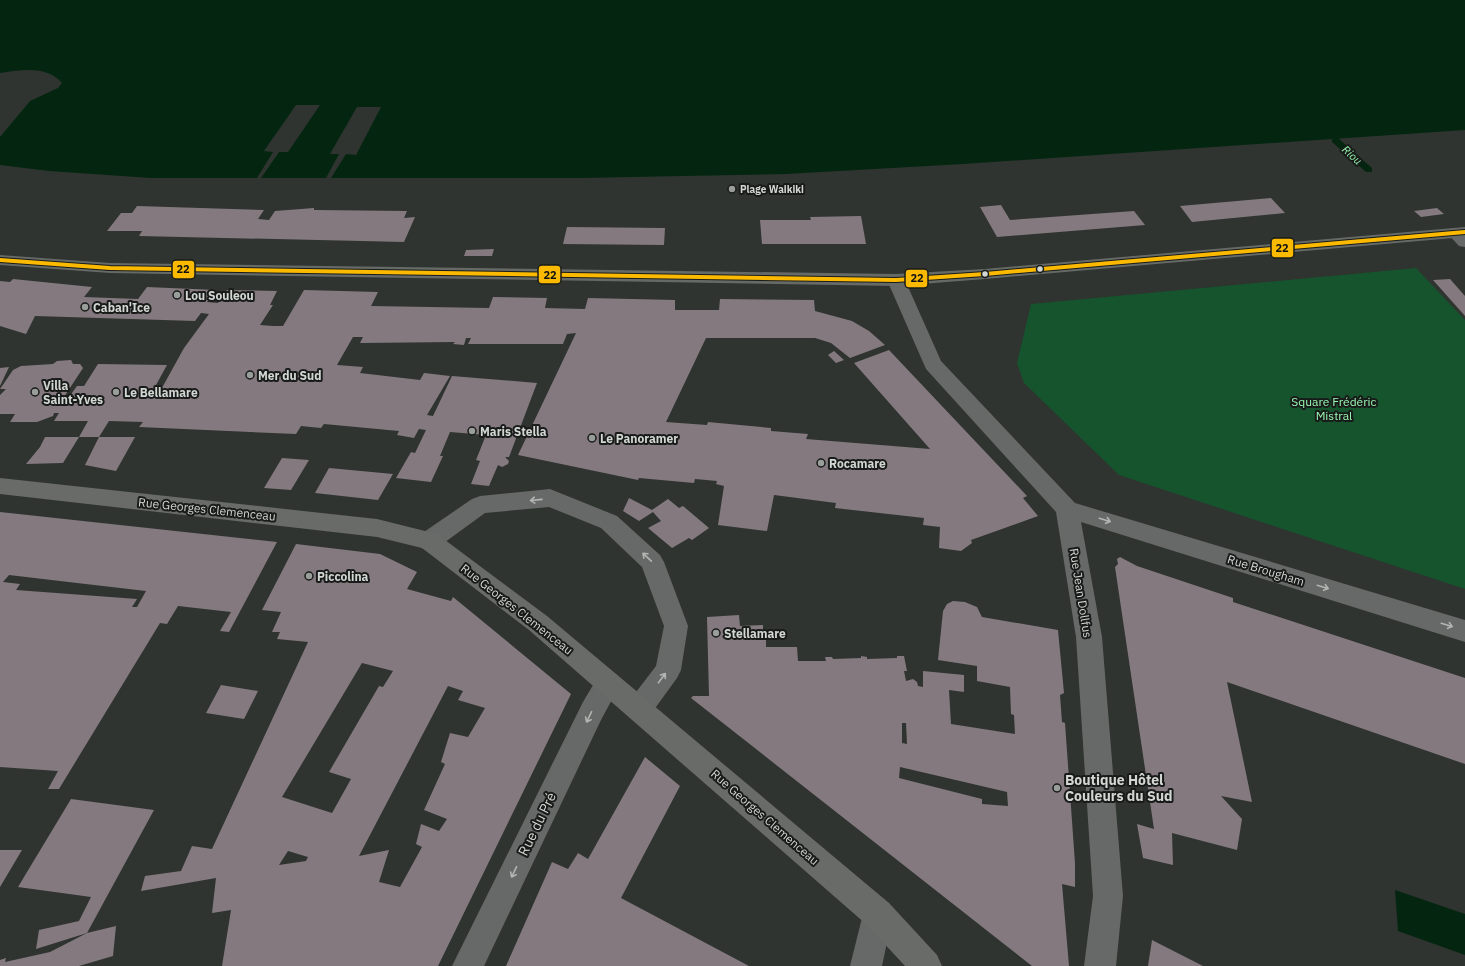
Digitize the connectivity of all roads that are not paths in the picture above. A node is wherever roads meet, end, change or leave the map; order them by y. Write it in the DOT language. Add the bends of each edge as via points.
graph roads {
  1 [pos="1462,236"];
  2 [pos="0,260"];
  3 [pos="896,280"];
  4 [pos="0,486"];
  5 [pos="1067,508"];
  6 [pos="429,540"];
  7 [pos="1465,631"];
  8 [pos="608,683"];
  9 [pos="639,709"];
  10 [pos="878,914"];
  11 [pos="468,966"];
  12 [pos="866,966"];
  13 [pos="926,966"];
  14 [pos="1100,966"];
  1 -- 3 [label="main road"];
  2 -- 3 [label="main road" via="110,268"];
  3 -- 5 [label="street" via="934,364"];
  4 -- 6 [label="main road, Rue Georges Clemenceau" via="377,528"];
  5 -- 7 [label="street, Rue Brougham, one-way"];
  5 -- 14 [label="street, Rue Jean Dollfus" via="1089,637 1108,896"];
  6 -- 8 [label="main road, Rue Georges Clemenceau" via="538,623"];
  9 -- 6 [label="street, one-way" via="668,670 676,626 652,562 609,522 550,498 480,505"];
  8 -- 9 [label="main road, Rue Georges Clemenceau"];
  8 -- 11 [label="street, Rue du Pré, one-way"];
  9 -- 10 [label="main road, Rue Georges Clemenceau"];
  10 -- 12 [label="street"];
  10 -- 13 [label="main road, Rue Georges Clemenceau"];
}
